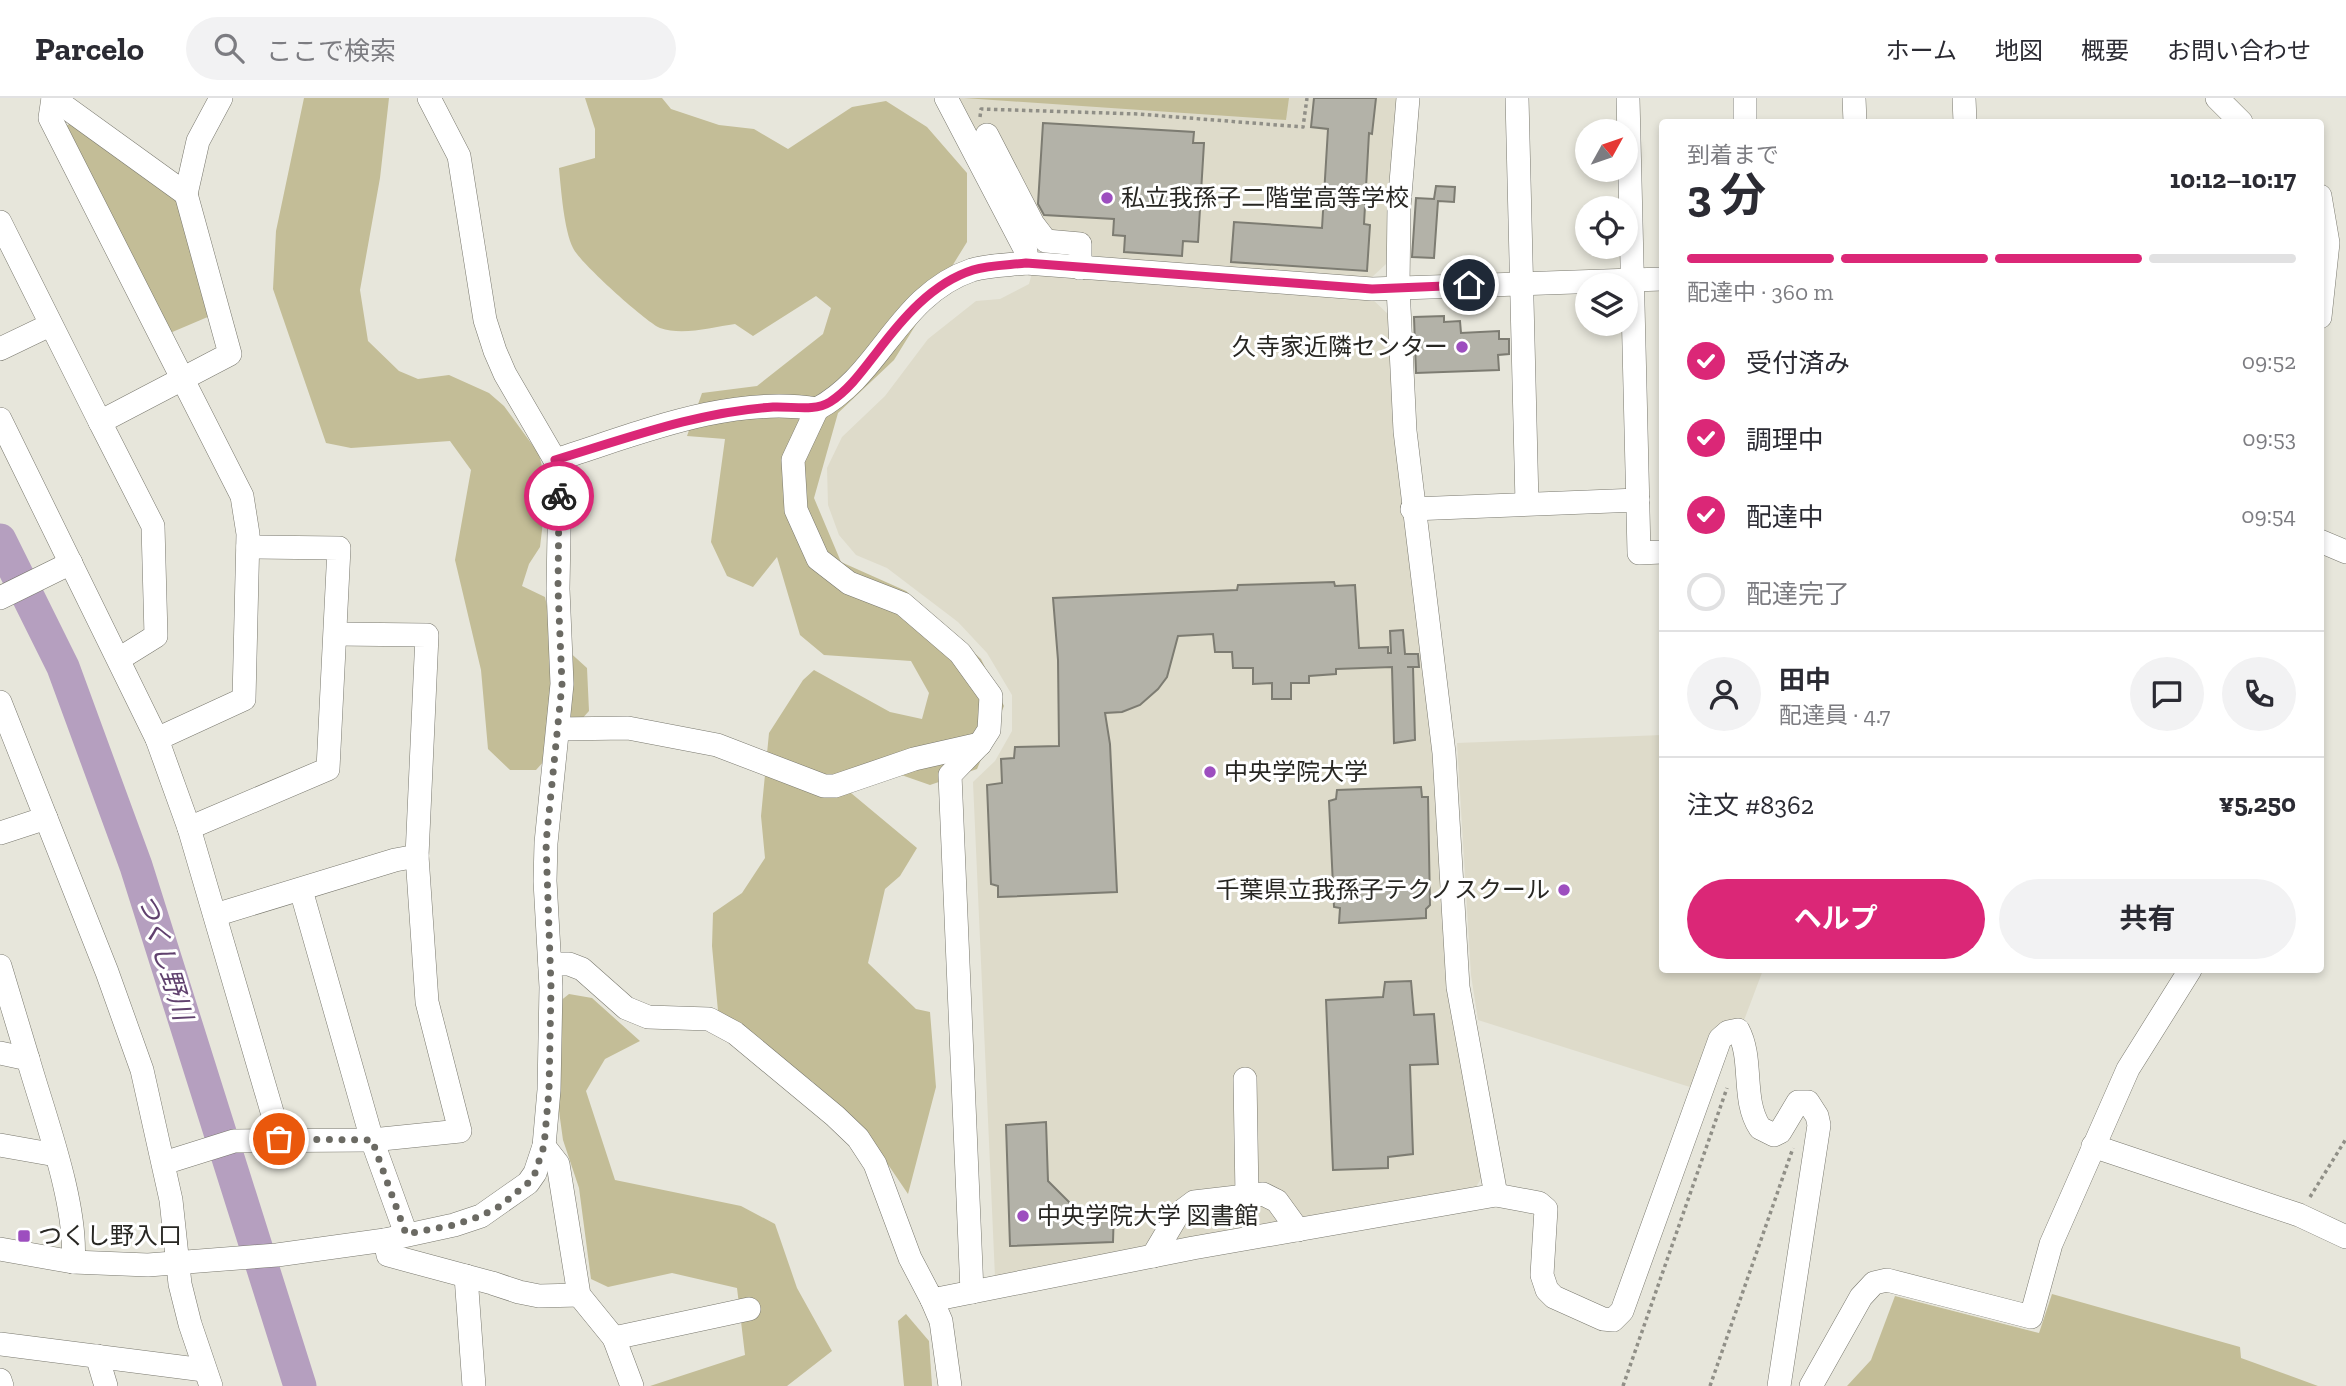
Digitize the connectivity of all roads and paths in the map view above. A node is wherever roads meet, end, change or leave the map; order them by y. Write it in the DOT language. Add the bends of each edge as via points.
graph roads {
  1 [pos="53,98"];
  2 [pos="429,98"];
  3 [pos="946,98"];
  4 [pos="1307,98"];
  5 [pos="1408,98"];
  6 [pos="1517,98"];
  7 [pos="1628,98"];
  8 [pos="1745,98"];
  9 [pos="1854,98"];
  10 [pos="1964,98"];
  11 [pos="2217,98"];
  12 [pos="214,101"];
  13 [pos="1745,119"];
  14 [pos="1854,119"];
  15 [pos="1965,119"];
  16 [pos="2238,119"];
  17 [pos="987,135"];
  18 [pos="186,194"];
  19 [pos="2324,220"];
  20 [pos="0,222"];
  21 [pos="1026,263"];
  22 [pos="1080,268"];
  23 [pos="1633,273"];
  24 [pos="1659,279"];
  25 [pos="1638,280"];
  26 [pos="2324,280"];
  27 [pos="1575,282"];
  28 [pos="1521,283"];
  29 [pos="1398,287"];
  30 [pos="50,325"];
  31 [pos="1635,336"];
  32 [pos="0,349"];
  33 [pos="183,379"];
  34 [pos="817,409"];
  35 [pos="0,419"];
  36 [pos="100,422"];
  37 [pos="555,460"];
  38 [pos="1639,500"];
  39 [pos="1527,503"];
  40 [pos="1412,509"];
  41 [pos="2324,543"];
  42 [pos="248,547"];
  43 [pos="1659,552"];
  44 [pos="2346,552"];
  45 [pos="71,563"];
  46 [pos="0,598"];
  47 [pos="336,634"];
  48 [pos="118,659"];
  49 [pos="0,702"];
  50 [pos="559,729"];
  51 [pos="157,739"];
  52 [pos="980,744"];
  53 [pos="46,818"];
  54 [pos="189,828"];
  55 [pos="0,833"];
  56 [pos="417,856"];
  57 [pos="301,890"];
  58 [pos="215,915"];
  59 [pos="550,964"];
  60 [pos="0,966"];
  61 [pos="2188,973"];
  62 [pos="0,1053"];
  63 [pos="28,1059"];
  64 [pos="1245,1079"];
  65 [pos="1728,1086"];
  66 [pos="279,1139"];
  67 [pos="2346,1139"];
  68 [pos="372,1140"];
  69 [pos="1795,1142"];
  70 [pos="0,1145"];
  71 [pos="544,1146"];
  72 [pos="2093,1146"];
  73 [pos="56,1155"];
  74 [pos="164,1163"];
  75 [pos="1496,1195"];
  76 [pos="1247,1196"];
  77 [pos="2299,1215"];
  78 [pos="1298,1230"];
  79 [pos="396,1237"];
  80 [pos="2346,1237"];
  81 [pos="0,1249"];
  82 [pos="1153,1256"];
  83 [pos="73,1262"];
  84 [pos="178,1264"];
  85 [pos="467,1276"];
  86 [pos="972,1292"];
  87 [pos="579,1295"];
  88 [pos="932,1300"];
  89 [pos="749,1309"];
  90 [pos="614,1338"];
  91 [pos="0,1344"];
  92 [pos="97,1356"];
  93 [pos="208,1378"];
  94 [pos="0,1380"];
  95 [pos="2,1386"];
  96 [pos="106,1386"];
  97 [pos="474,1386"];
  98 [pos="632,1386"];
  99 [pos="950,1386"];
  100 [pos="1623,1386"];
  101 [pos="1710,1386"];
  102 [pos="1779,1386"];
  103 [pos="1811,1386"];
  1 -- 18 [label="street"];
  1 -- 33 [label="street" via="50,118"];
  2 -- 37 [label="street" via="459,156 485,320 495,351"];
  3 -- 21 [label="street" via="1026,251"];
  4 -- 17 [label="path" via="1303,127 1138,114 981,109 980,122"];
  5 -- 29 [label="street"];
  6 -- 28 [label="street"];
  7 -- 23 [label="street"];
  8 -- 13 [label="street"];
  9 -- 14 [label="street"];
  10 -- 15 [label="street"];
  11 -- 16 [label="street"];
  12 -- 18 [label="street" via="198,141"];
  17 -- 22 [label="street" via="1033,225 1045,241 1080,244"];
  18 -- 33 [label="street" via="230,354"];
  19 -- 26 [label="street" via="2328,243"];
  20 -- 30 [label="street"];
  21 -- 22 [label="street"];
  21 -- 34 [label="street" via="973,270 942,285 903,318 847,388"];
  22 -- 29 [label="street" via="1372,289"];
  24 -- 25 [label="street"];
  27 -- 28 [label="street"];
  28 -- 29 [label="street"];
  28 -- 39 [label="street"];
  29 -- 40 [label="street"];
  30 -- 32 [label="street"];
  30 -- 36 [label="street"];
  31 -- 38 [label="street"];
  33 -- 36 [label="street"];
  33 -- 42 [label="street" via="242,496"];
  34 -- 37 [label="street" via="796,405 727,410"];
  34 -- 52 [label="street" via="793,460 796,510 810,545 839,578 903,604 973,668 991,696 990,726"];
  35 -- 45 [label="street"];
  36 -- 48 [label="street" via="153,526 156,636"];
  37 -- 50 [label="street" via="562,661"];
  38 -- 39 [label="street"];
  38 -- 43 [label="street" via="1639,552"];
  39 -- 40 [label="street"];
  40 -- 75 [label="street" via="1444,753 1458,986"];
  41 -- 44 [label="street"];
  42 -- 47 [label="street" via="339,548"];
  42 -- 51 [label="street" via="244,699"];
  45 -- 46 [label="street"];
  45 -- 48 [label="street"];
  47 -- 54 [label="street" via="328,769"];
  47 -- 56 [label="street" via="427,635"];
  48 -- 51 [label="street"];
  49 -- 53 [label="street"];
  50 -- 52 [label="street" via="628,728 705,743 824,786"];
  50 -- 59 [label="street" via="546,843"];
  51 -- 54 [label="street"];
  52 -- 86 [label="street" via="950,775"];
  53 -- 55 [label="street"];
  53 -- 74 [label="street" via="142,1070"];
  54 -- 58 [label="street"];
  56 -- 57 [label="street"];
  56 -- 68 [label="street" via="427,1002 460,1131"];
  57 -- 58 [label="street"];
  57 -- 68 [label="street"];
  58 -- 66 [label="street"];
  59 -- 71 [label="street"];
  59 -- 88 [label="street" via="582,969 626,1008 649,1017 709,1019 735,1032 835,1116 858,1138 875,1164 910,1258"];
  60 -- 63 [label="street"];
  61 -- 72 [label="street" via="2128,1069"];
  62 -- 63 [label="street"];
  63 -- 73 [label="street"];
  64 -- 76 [label="street"];
  65 -- 100 [label="path"];
  66 -- 68 [label="street"];
  66 -- 74 [label="street" via="234,1141"];
  67 -- 77 [label="path"];
  68 -- 79 [label="street"];
  69 -- 101 [label="path"];
  70 -- 73 [label="street"];
  71 -- 79 [label="street" via="528,1183 500,1206 454,1225"];
  71 -- 87 [label="street" via="558,1164"];
  72 -- 77 [label="street"];
  72 -- 103 [label="street" via="2051,1244 2031,1317 1887,1280 1874,1283 1861,1297"];
  73 -- 83 [label="street" via="75,1241"];
  74 -- 84 [label="street"];
  75 -- 78 [label="street"];
  75 -- 102 [label="street" via="1539,1202 1546,1209 1542,1275 1547,1290 1567,1303 1613,1320 1622,1311 1720,1039 1738,1030 1745,1043 1750,1100 1760,1128 1774,1135 1780,1132 1798,1102 1808,1102 1819,1125"];
  76 -- 78 [label="street" via="1271,1196"];
  76 -- 82 [label="street" via="1185,1207"];
  77 -- 80 [label="street"];
  78 -- 82 [label="street"];
  79 -- 84 [label="street"];
  79 -- 85 [label="street" via="388,1255"];
  81 -- 83 [label="street"];
  82 -- 86 [label="street"];
  83 -- 84 [label="street"];
  84 -- 93 [label="street" via="190,1324"];
  85 -- 87 [label="street" via="539,1296"];
  85 -- 97 [label="street"];
  86 -- 88 [label="street"];
  87 -- 90 [label="street"];
  88 -- 99 [label="street" via="941,1321"];
  89 -- 90 [label="street"];
  90 -- 98 [label="street"];
  91 -- 92 [label="street"];
  92 -- 93 [label="street"];
  92 -- 96 [label="street"];
  94 -- 95 [label="street"];
}
